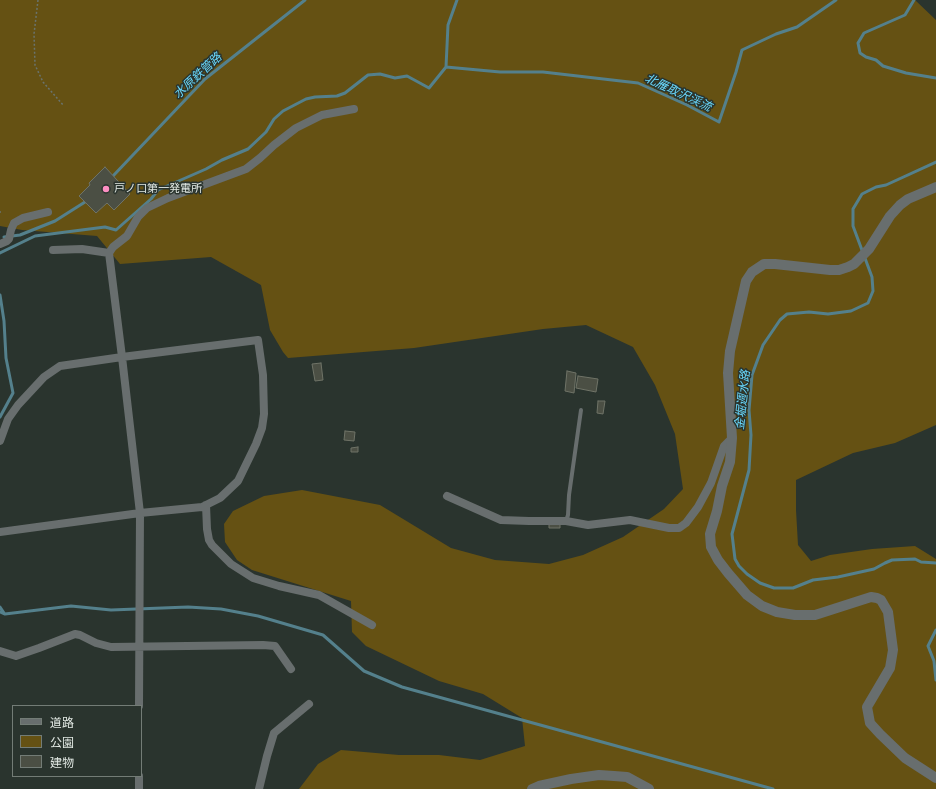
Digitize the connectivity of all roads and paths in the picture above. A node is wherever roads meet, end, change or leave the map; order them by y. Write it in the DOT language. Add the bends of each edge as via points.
graph roads {
  1 [pos="38,0"];
  2 [pos="63,105"];
  3 [pos="354,109"];
  4 [pos="936,186"];
  5 [pos="48,212"];
  6 [pos="0,244"];
  7 [pos="53,250"];
  8 [pos="109,253"];
  9 [pos="122,357"];
  10 [pos="581,410"];
  11 [pos="732,438"];
  12 [pos="0,441"];
  13 [pos="448,496"];
  14 [pos="206,505"];
  15 [pos="140,512"];
  16 [pos="566,521"];
  17 [pos="0,532"];
  18 [pos="372,625"];
  19 [pos="139,647"];
  20 [pos="0,651"];
  21 [pos="291,669"];
  22 [pos="309,704"];
  23 [pos="139,705"];
  24 [pos="139,777"];
  25 [pos="936,778"];
  26 [pos="139,789"];
  27 [pos="259,789"];
  28 [pos="532,789"];
  29 [pos="649,789"];
  1 -- 2 [label="path" via="34,34 35,66 43,82"];
  3 -- 8 [label="street" via="322,116 296,128 246,169 147,208 138,217 127,236"];
  4 -- 11 [label="street" via="900,204 869,249 848,267 830,270 764,264 752,272 746,281 730,351 728,373"];
  5 -- 6 [label="street" via="14,223 9,239"];
  7 -- 8 [label="street" via="82,249"];
  8 -- 9 [label="street"];
  9 -- 12 [label="street" via="60,366 44,377 18,404 8,419"];
  9 -- 14 [label="street" via="258,340 263,375 262,428 238,480 220,498"];
  9 -- 15 [label="street"];
  10 -- 16 [label="lane"];
  11 -- 16 [label="street" via="724,446 711,483 698,507 679,528 630,520 588,525"];
  11 -- 25 [label="street" via="730,462 710,534 711,547 718,560 747,595 762,606 777,612 815,615 871,597 881,600 888,612 893,650 890,668 868,707 870,723 905,758"];
  13 -- 16 [label="street" via="500,520"];
  14 -- 15 [label="street"];
  14 -- 18 [label="street" via="209,540 231,564 253,578 319,595"];
  15 -- 17 [label="street"];
  15 -- 19 [label="street"];
  19 -- 20 [label="street" via="111,647 75,634 16,656"];
  19 -- 21 [label="street" via="274,646"];
  19 -- 23 [label="street"];
  22 -- 27 [label="street" via="274,734"];
  24 -- 26 [label="street"];
  28 -- 29 [label="street" via="599,775 627,778"];
}
